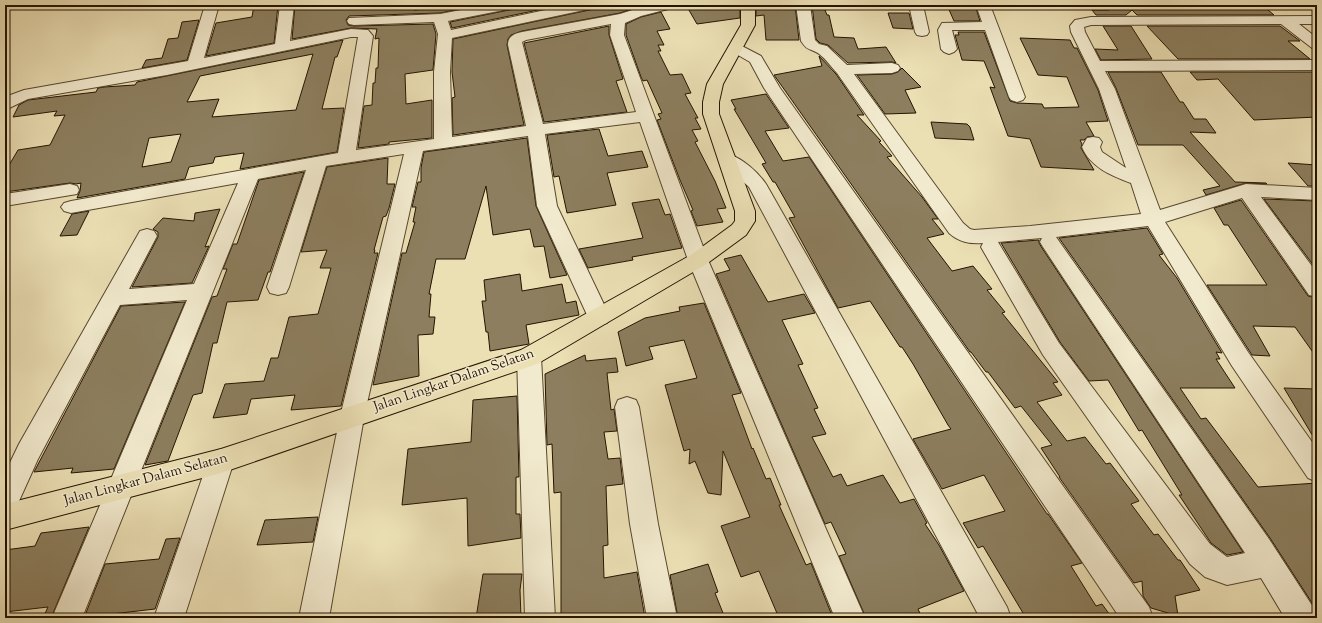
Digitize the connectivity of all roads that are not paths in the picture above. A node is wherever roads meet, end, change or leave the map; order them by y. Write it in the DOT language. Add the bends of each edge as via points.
graph roads {
  1 [pos="212,5"];
  2 [pos="287,5"];
  3 [pos="358,5"];
  4 [pos="508,5"];
  5 [pos="589,5"];
  6 [pos="667,5"];
  7 [pos="748,5"];
  8 [pos="803,5"];
  9 [pos="916,5"];
  10 [pos="983,5"];
  11 [pos="1199,5"];
  12 [pos="1254,5"];
  13 [pos="626,12"];
  14 [pos="432,14"];
  15 [pos="1214,20"];
  16 [pos="1277,20"];
  17 [pos="1317,20"];
  18 [pos="991,26"];
  19 [pos="353,27"];
  20 [pos="922,32"];
  21 [pos="445,34"];
  22 [pos="1317,45"];
  23 [pos="282,46"];
  24 [pos="736,48"];
  25 [pos="949,49"];
  26 [pos="195,64"];
  27 [pos="1317,65"];
  28 [pos="1095,66"];
  29 [pos="892,68"];
  30 [pos="843,70"];
  31 [pos="1017,97"];
  32 [pos="5,105"];
  33 [pos="646,116"];
  34 [pos="536,130"];
  35 [pos="1093,142"];
  36 [pos="443,143"];
  37 [pos="415,147"];
  38 [pos="346,157"];
  39 [pos="728,160"];
  40 [pos="318,162"];
  41 [pos="250,174"];
  42 [pos="1140,180"];
  43 [pos="1246,190"];
  44 [pos="1317,194"];
  45 [pos="5,200"];
  46 [pos="1153,219"];
  47 [pos="147,236"];
  48 [pos="1050,242"];
  49 [pos="992,247"];
  50 [pos="698,260"];
  51 [pos="278,287"];
  52 [pos="1317,289"];
  53 [pos="201,291"];
  54 [pos="113,298"];
  55 [pos="599,317"];
  56 [pos="529,357"];
  57 [pos="627,407"];
  58 [pos="352,417"];
  59 [pos="222,461"];
  60 [pos="1317,470"];
  61 [pos="120,487"];
  62 [pos="5,501"];
  63 [pos="5,517"];
  64 [pos="1268,563"];
  65 [pos="67,618"];
  66 [pos="169,618"];
  67 [pos="314,618"];
  68 [pos="540,618"];
  69 [pos="662,618"];
  70 [pos="850,618"];
  71 [pos="996,618"];
  72 [pos="1138,618"];
  73 [pos="1302,618"];
  1 -- 26 [label="street"];
  2 -- 23 [label="street"];
  3 -- 19 [label="street"];
  4 -- 14 [label="street"];
  5 -- 21 [label="street"];
  6 -- 13 [label="street"];
  7 -- 24 [label="main road, Jalan Lingkar Dalam Selatan" via="748,25"];
  8 -- 30 [label="street" via="808,41 822,49"];
  9 -- 20 [label="street"];
  10 -- 18 [label="street"];
  11 -- 15 [label="street"];
  12 -- 16 [label="street"];
  13 -- 33 [label="street" via="618,21 617,35"];
  13 -- 34 [label="street" via="566,30 516,38 514,45"];
  14 -- 19 [label="street"];
  14 -- 21 [label="street"];
  15 -- 16 [label="street"];
  15 -- 28 [label="street" via="1088,15 1078,26 1078,32"];
  16 -- 17 [label="street"];
  16 -- 22 [label="street"];
  18 -- 25 [label="street" via="947,26 945,30"];
  18 -- 31 [label="street"];
  19 -- 23 [label="street"];
  19 -- 38 [label="street" via="366,36"];
  21 -- 36 [label="street" via="442,72"];
  23 -- 26 [label="street"];
  24 -- 39 [label="main road, Jalan Lingkar Dalam Selatan" via="715,84 712,102 712,114"];
  24 -- 72 [label="street" via="756,59 772,88"];
  26 -- 32 [label="street" via="24,95"];
  27 -- 28 [label="street"];
  28 -- 42 [label="street" via="1107,89"];
  29 -- 30 [label="street"];
  30 -- 46 [label="street" via="956,228 964,235 1030,233"];
  33 -- 34 [label="street"];
  33 -- 50 [label="street"];
  34 -- 36 [label="street"];
  34 -- 55 [label="street" via="547,206"];
  35 -- 42 [label="street" via="1091,147 1094,155 1119,172"];
  36 -- 37 [label="street"];
  37 -- 38 [label="street"];
  37 -- 58 [label="street"];
  38 -- 40 [label="street"];
  39 -- 50 [label="main road, Jalan Lingkar Dalam Selatan" via="745,211 745,221 739,230"];
  39 -- 71 [label="street" via="751,176 757,184"];
  40 -- 41 [label="street"];
  40 -- 51 [label="street"];
  41 -- 45 [label="street" via="70,198"];
  41 -- 53 [label="street"];
  42 -- 46 [label="street"];
  43 -- 44 [label="street"];
  43 -- 46 [label="street"];
  43 -- 52 [label="street"];
  46 -- 60 [label="street" via="1240,359"];
  47 -- 54 [label="street"];
  48 -- 64 [label="street"];
  49 -- 64 [label="street" via="1051,349 1200,554 1215,567 1227,571"];
  50 -- 55 [label="main road, Jalan Lingkar Dalam Selatan"];
  50 -- 70 [label="street"];
  53 -- 54 [label="street"];
  53 -- 61 [label="street"];
  54 -- 62 [label="street" via="28,452"];
  55 -- 56 [label="main road, Jalan Lingkar Dalam Selatan"];
  56 -- 58 [label="main road, Jalan Lingkar Dalam Selatan"];
  56 -- 68 [label="street"];
  57 -- 69 [label="street" via="644,524"];
  58 -- 59 [label="main road, Jalan Lingkar Dalam Selatan"];
  58 -- 67 [label="street"];
  59 -- 61 [label="main road, Jalan Lingkar Dalam Selatan"];
  59 -- 66 [label="street"];
  61 -- 63 [label="main road, Jalan Lingkar Dalam Selatan"];
  61 -- 65 [label="street"];
  64 -- 73 [label="street"];
}
